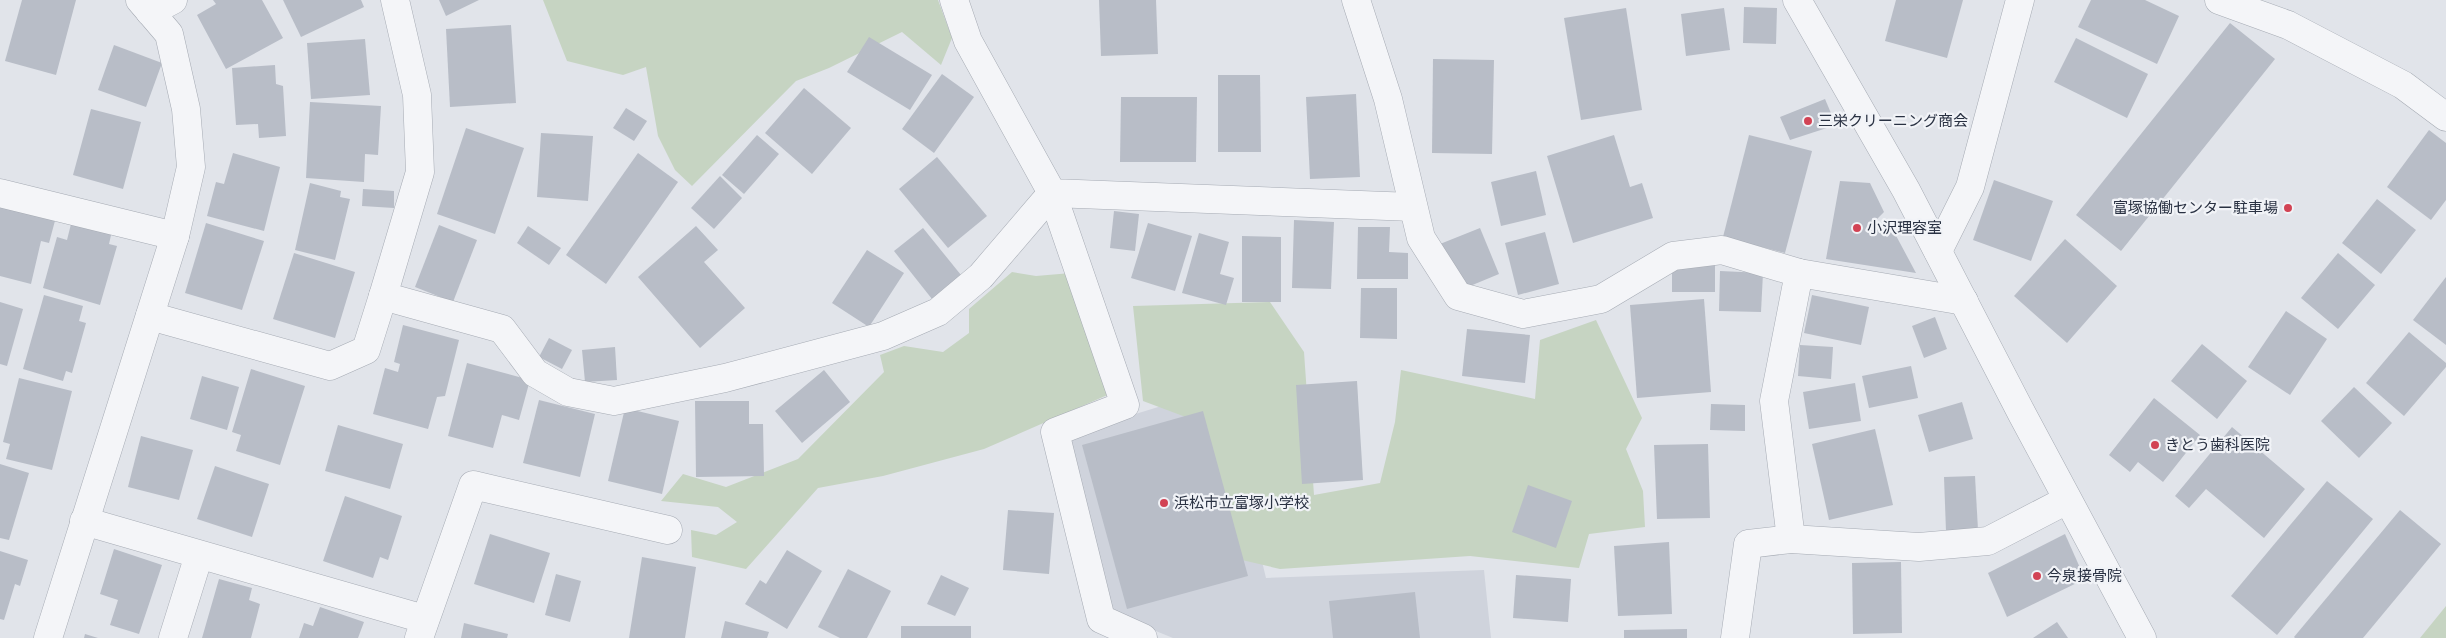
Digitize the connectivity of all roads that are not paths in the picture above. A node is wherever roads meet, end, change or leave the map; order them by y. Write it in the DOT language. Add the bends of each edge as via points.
graph roads {
  1 [pos="395,0"];
  2 [pos="954,0"];
  3 [pos="1356,0"];
  4 [pos="1796,0"];
  5 [pos="2020,0"];
  6 [pos="2219,0"];
  7 [pos="154,4"];
  8 [pos="2446,117"];
  9 [pos="0,193"];
  10 [pos="1052,193"];
  11 [pos="1413,207"];
  12 [pos="175,236"];
  13 [pos="1938,251"];
  14 [pos="1798,273"];
  15 [pos="383,296"];
  16 [pos="1964,301"];
  17 [pos="150,316"];
  18 [pos="2067,500"];
  19 [pos="84,522"];
  20 [pos="668,530"];
  21 [pos="1791,539"];
  22 [pos="199,555"];
  23 [pos="421,629"];
  24 [pos="48,638"];
  25 [pos="173,638"];
  26 [pos="1143,638"];
  27 [pos="1734,638"];
  28 [pos="2142,638"];
  1 -- 15 [label="street" via="417,95 420,172"];
  2 -- 10 [label="street" via="968,41"];
  3 -- 11 [label="street" via="1388,99"];
  4 -- 13 [label="street"];
  5 -- 13 [label="street" via="1970,187"];
  6 -- 8 [label="street" via="2288,25 2403,86"];
  7 -- 12 [label="street" via="169,34 186,109 192,166"];
  9 -- 12 [label="street"];
  10 -- 11 [label="street"];
  10 -- 15 [label="street" via="981,276 938,312 884,336 725,378 614,401 568,392 535,373 502,329"];
  10 -- 26 [label="street" via="1125,406 1055,432 1101,619"];
  11 -- 14 [label="street" via="1421,238 1458,296 1523,314 1602,299 1673,256 1722,250"];
  12 -- 17 [label="street"];
  13 -- 16 [label="street"];
  14 -- 16 [label="street"];
  14 -- 21 [label="street" via="1774,401"];
  15 -- 17 [label="street" via="366,350 330,366"];
  16 -- 18 [label="street"];
  17 -- 19 [label="street"];
  18 -- 21 [label="street" via="1988,541 1920,547"];
  18 -- 28 [label="street"];
  19 -- 22 [label="street"];
  19 -- 24 [label="street"];
  20 -- 23 [label="street" via="473,486"];
  21 -- 27 [label="street" via="1748,544"];
  22 -- 23 [label="street"];
  22 -- 25 [label="street"];
}
